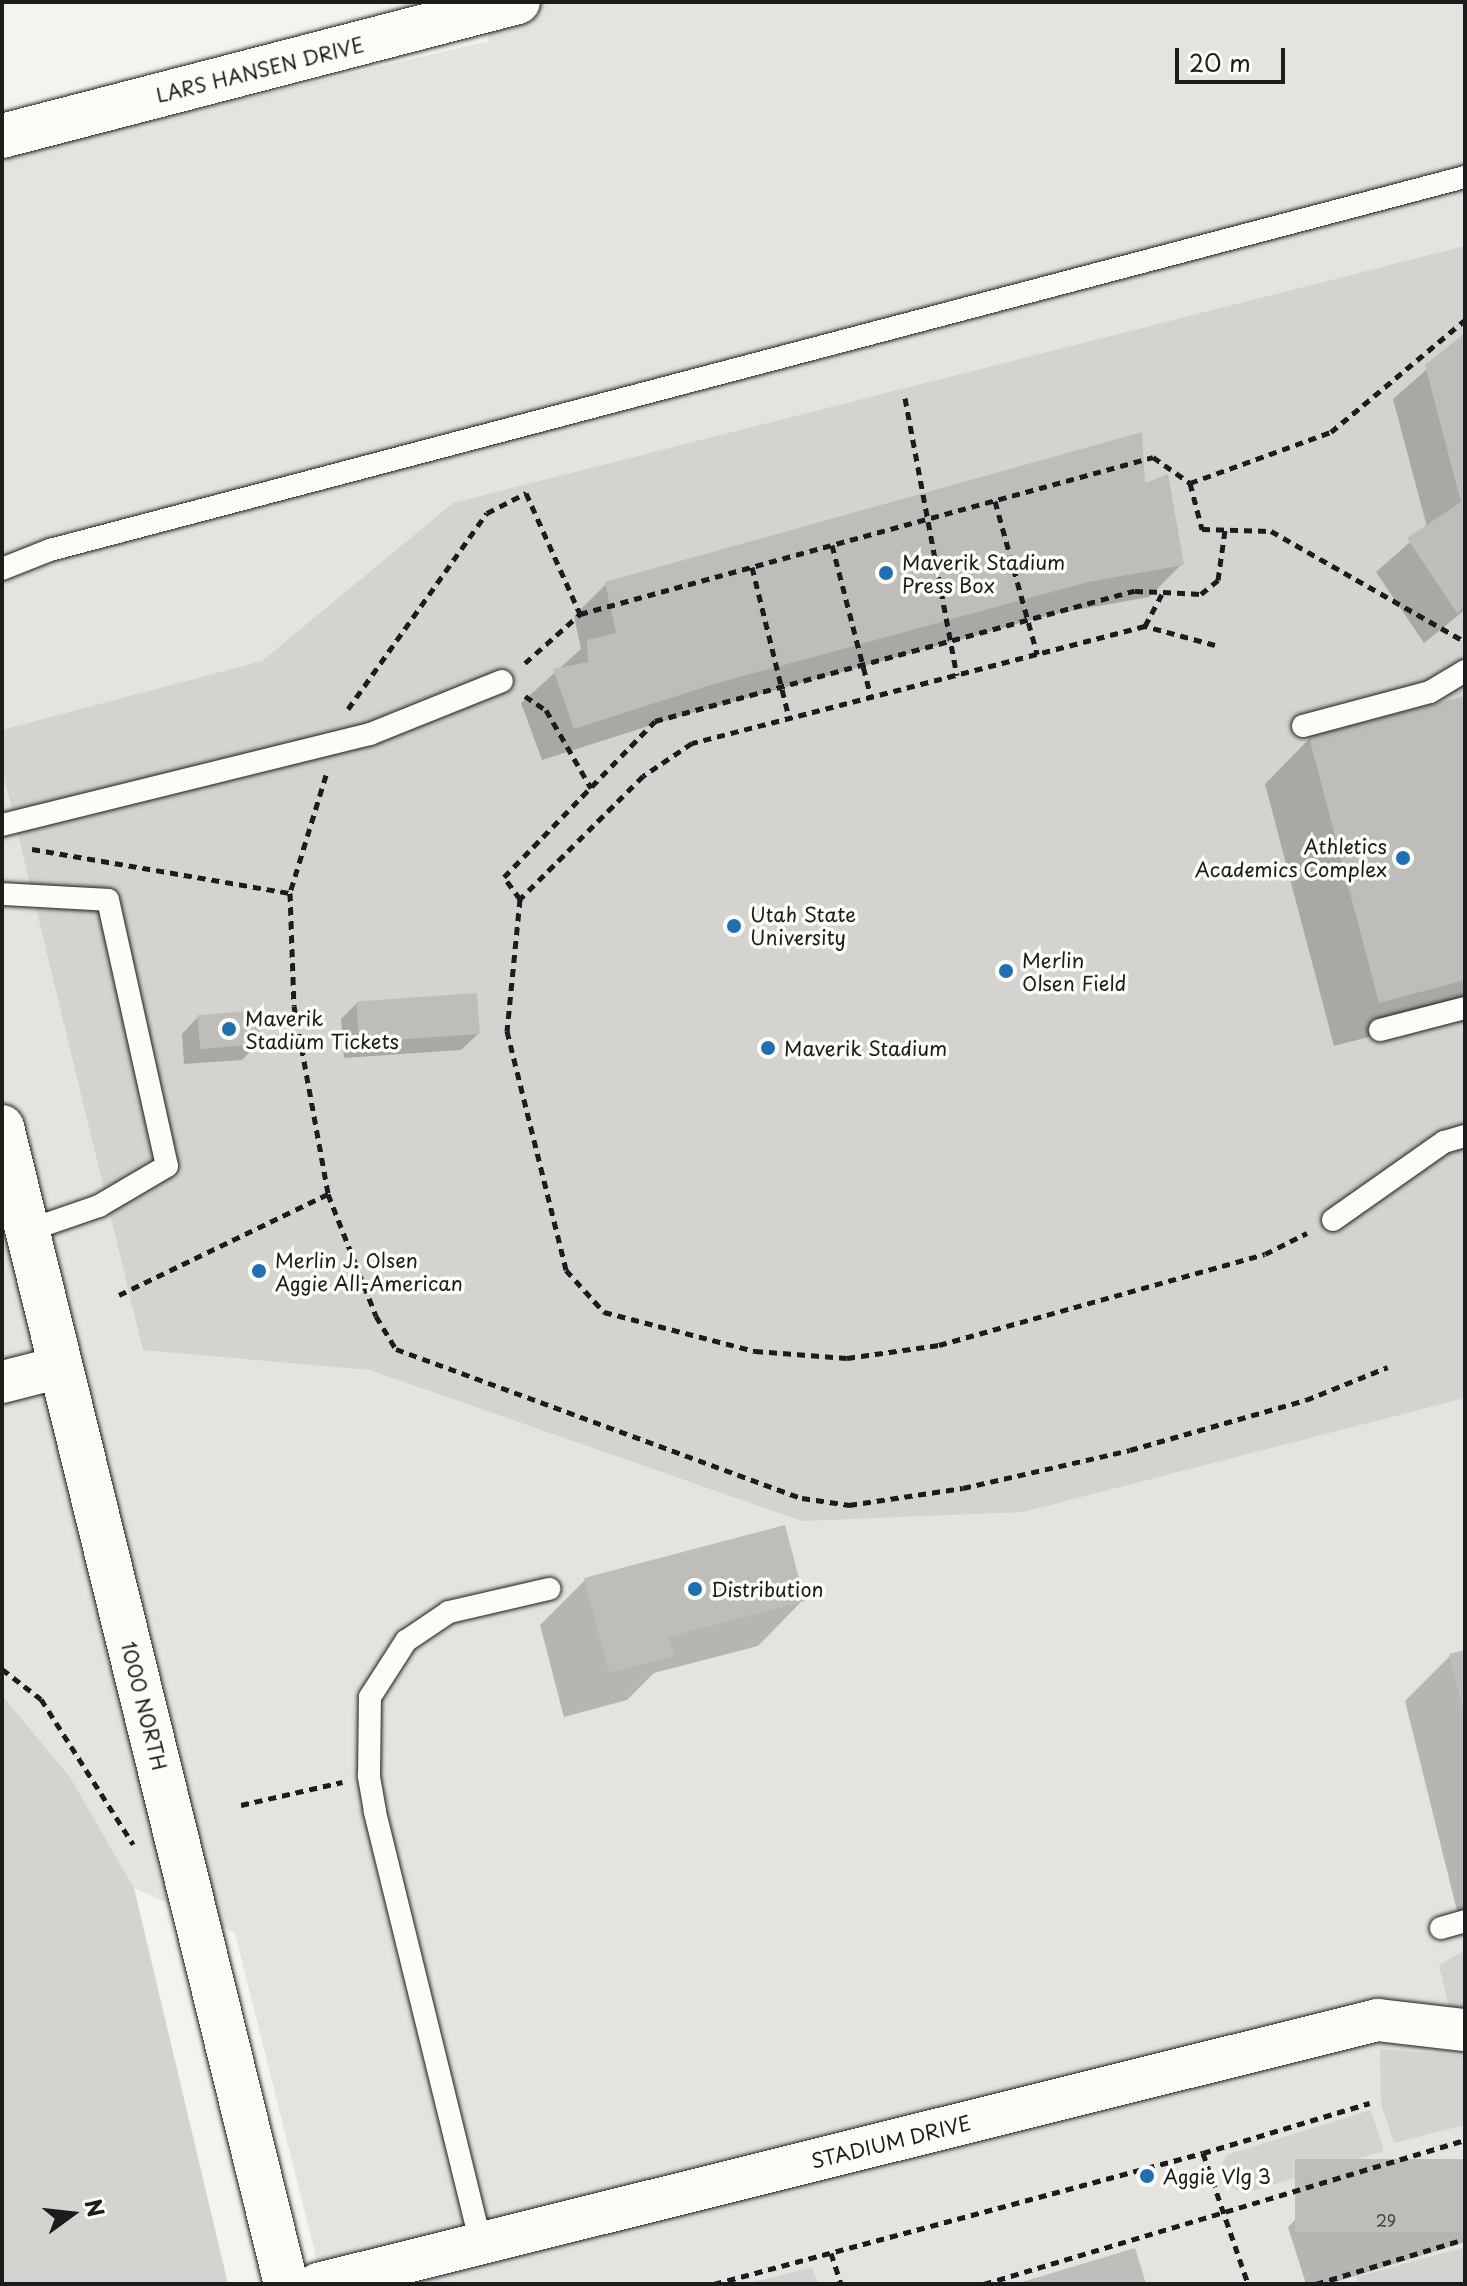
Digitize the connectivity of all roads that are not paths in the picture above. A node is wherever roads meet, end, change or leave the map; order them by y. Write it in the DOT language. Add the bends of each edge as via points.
graph roads {
  1 [pos="518,2"];
  2 [pos="2,136"];
  3 [pos="1465,177"];
  4 [pos="2,569"];
  5 [pos="1465,671"];
  6 [pos="502,681"];
  7 [pos="1303,726"];
  8 [pos="2,825"];
  9 [pos="2,894"];
  10 [pos="1465,1008"];
  11 [pos="1380,1030"];
  12 [pos="1465,1136"];
  13 [pos="4,1140"];
  14 [pos="1333,1220"];
  15 [pos="27,1231"];
  16 [pos="61,1367"];
  17 [pos="2,1382"];
  18 [pos="549,1589"];
  19 [pos="1465,1921"];
  20 [pos="1441,1928"];
  21 [pos="1465,2030"];
  22 [pos="481,2244"];
  23 [pos="286,2284"];
  24 [pos="318,2284"];
  1 -- 2 [label="street, LARS HANSEN DRIVE"];
  3 -- 4 [label="lane" via="111,534"];
  5 -- 7 [label="lane" via="1430,692"];
  6 -- 8 [label="lane" via="336,743"];
  9 -- 15 [label="lane" via="108,900 167,1166 99,1206"];
  10 -- 11 [label="lane"];
  12 -- 14 [label="lane" via="1444,1142"];
  13 -- 15 [label="street, 1000 NORTH"];
  15 -- 16 [label="street, 1000 NORTH"];
  16 -- 17 [label="street"];
  16 -- 23 [label="street, 1000 NORTH"];
  18 -- 22 [label="lane" via="449,1612 406,1641 370,1697 369,1776"];
  19 -- 20 [label="lane"];
  21 -- 22 [label="street, STADIUM DRIVE" via="1378,2020"];
  22 -- 24 [label="street, STADIUM DRIVE"];
}
